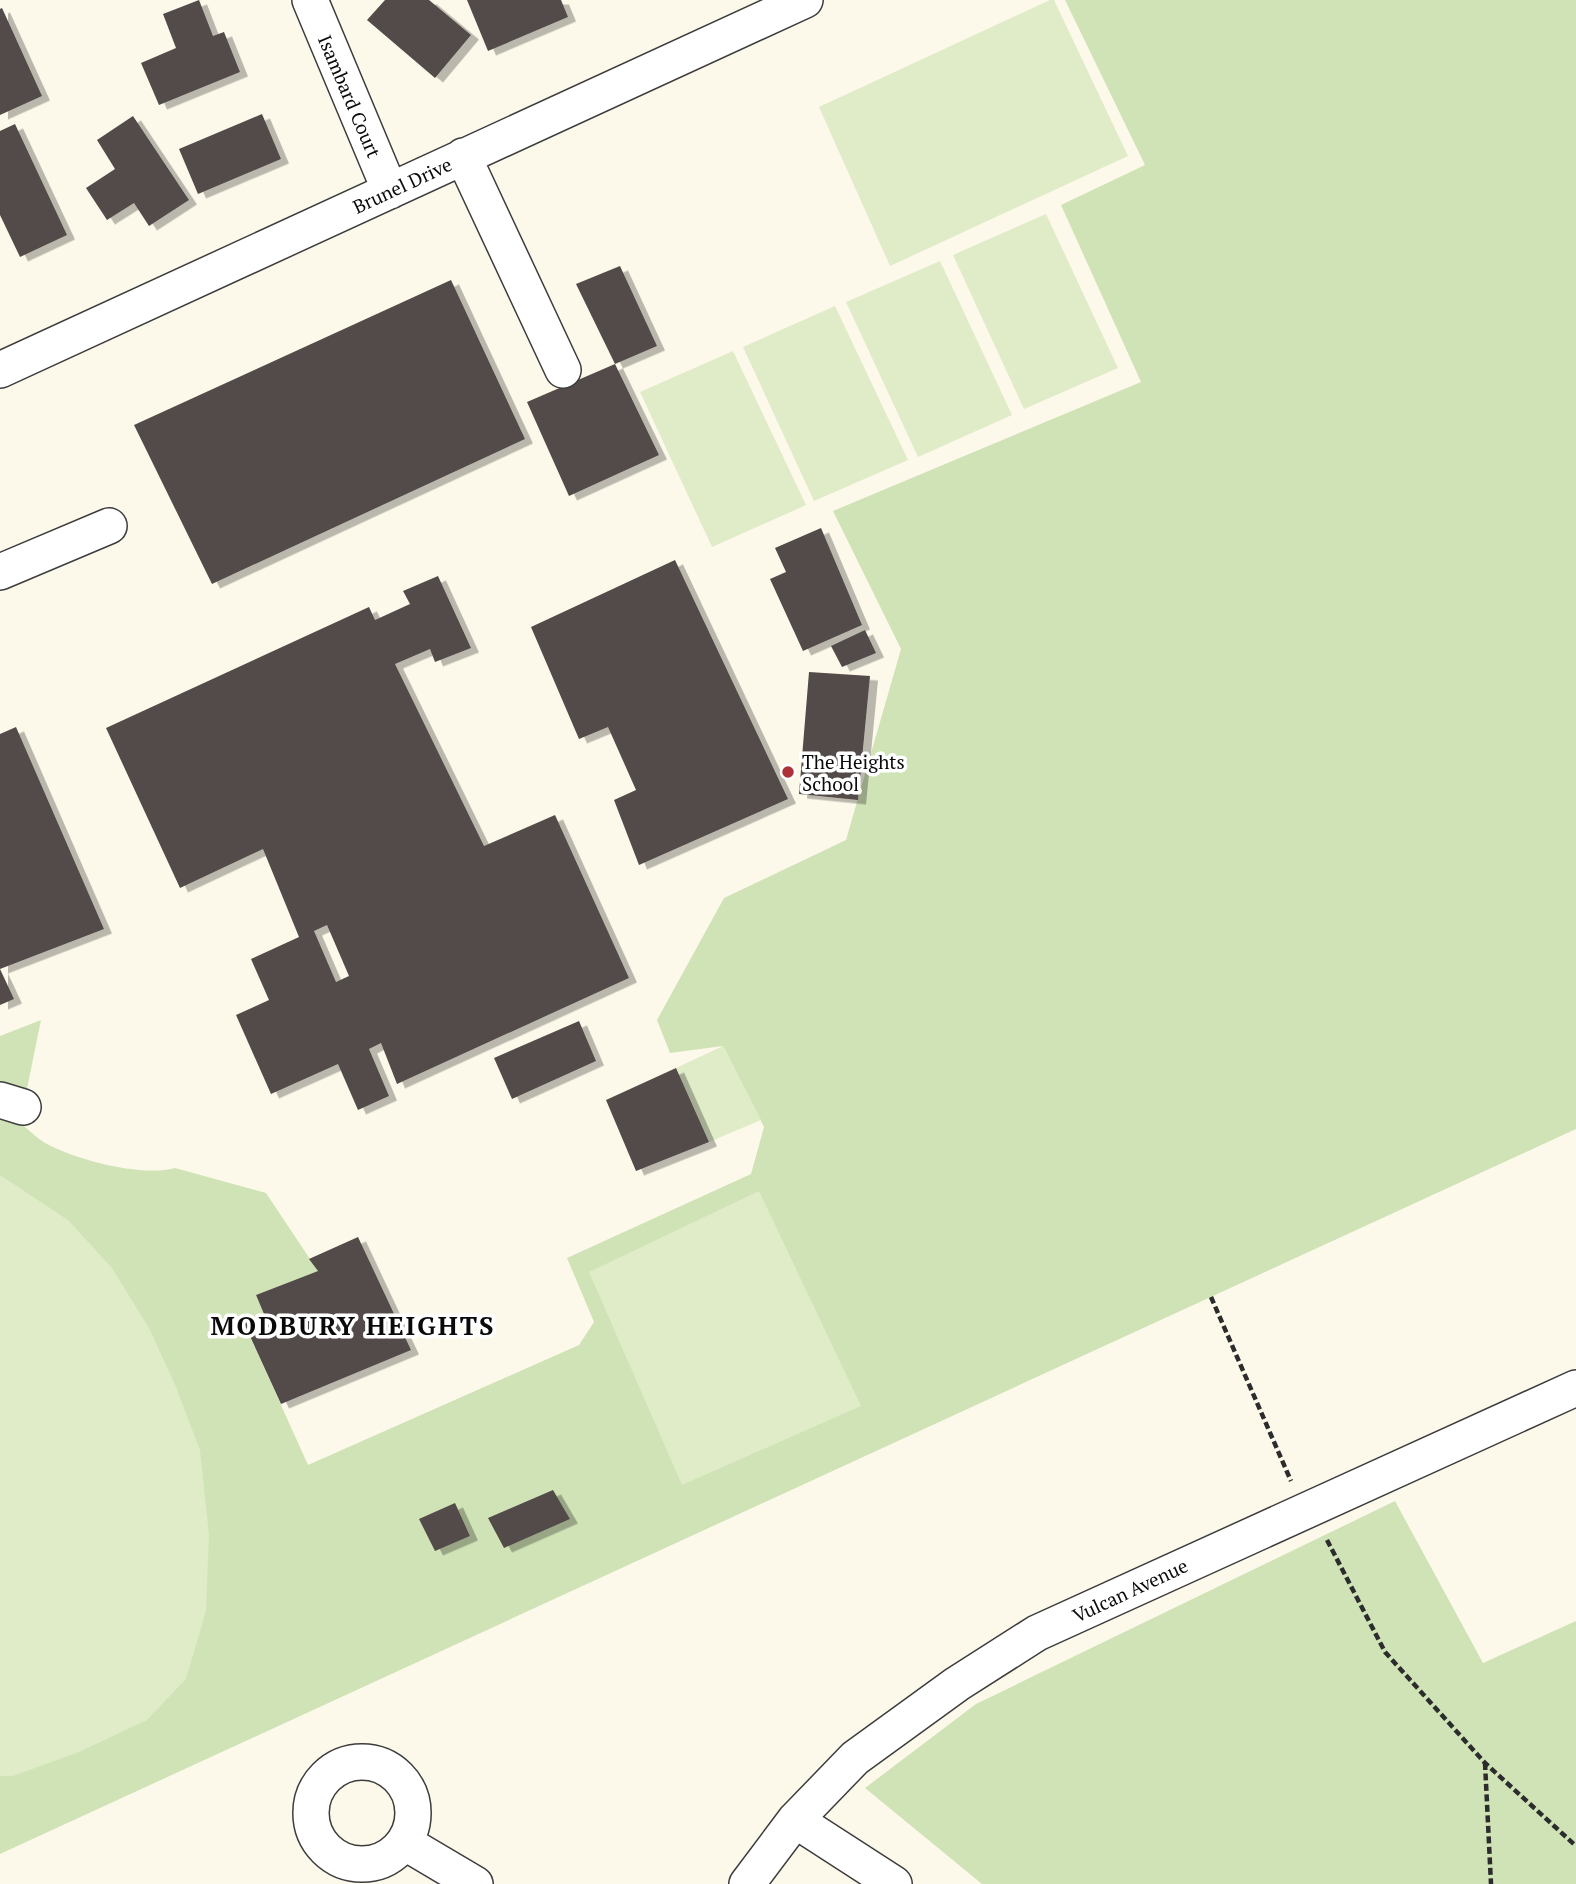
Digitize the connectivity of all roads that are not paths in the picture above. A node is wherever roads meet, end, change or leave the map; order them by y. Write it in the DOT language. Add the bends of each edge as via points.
graph roads {
  1 [pos="310,0"];
  2 [pos="805,0"];
  3 [pos="463,156"];
  4 [pos="390,191"];
  5 [pos="0,368"];
  6 [pos="563,370"];
  7 [pos="109,526"];
  8 [pos="0,572"];
  9 [pos="1576,1388"];
  10 [pos="795,1820"];
  11 [pos="404,1842"];
  12 [pos="475,1884"];
  13 [pos="747,1884"];
  14 [pos="894,1884"];
  1 -- 4 [label="street, Isambard Court"];
  2 -- 3 [label="street, Brunel Drive"];
  3 -- 4 [label="street, Brunel Drive"];
  3 -- 6 [label="street"];
  4 -- 5 [label="street, Brunel Drive"];
  7 -- 8 [label="street"];
  9 -- 10 [label="street, Vulcan Avenue" via="1037,1633 855,1758"];
  10 -- 13 [label="street, Vulcan Avenue"];
  10 -- 14 [label="street"];
  11 -- 12 [label="street"];
}
